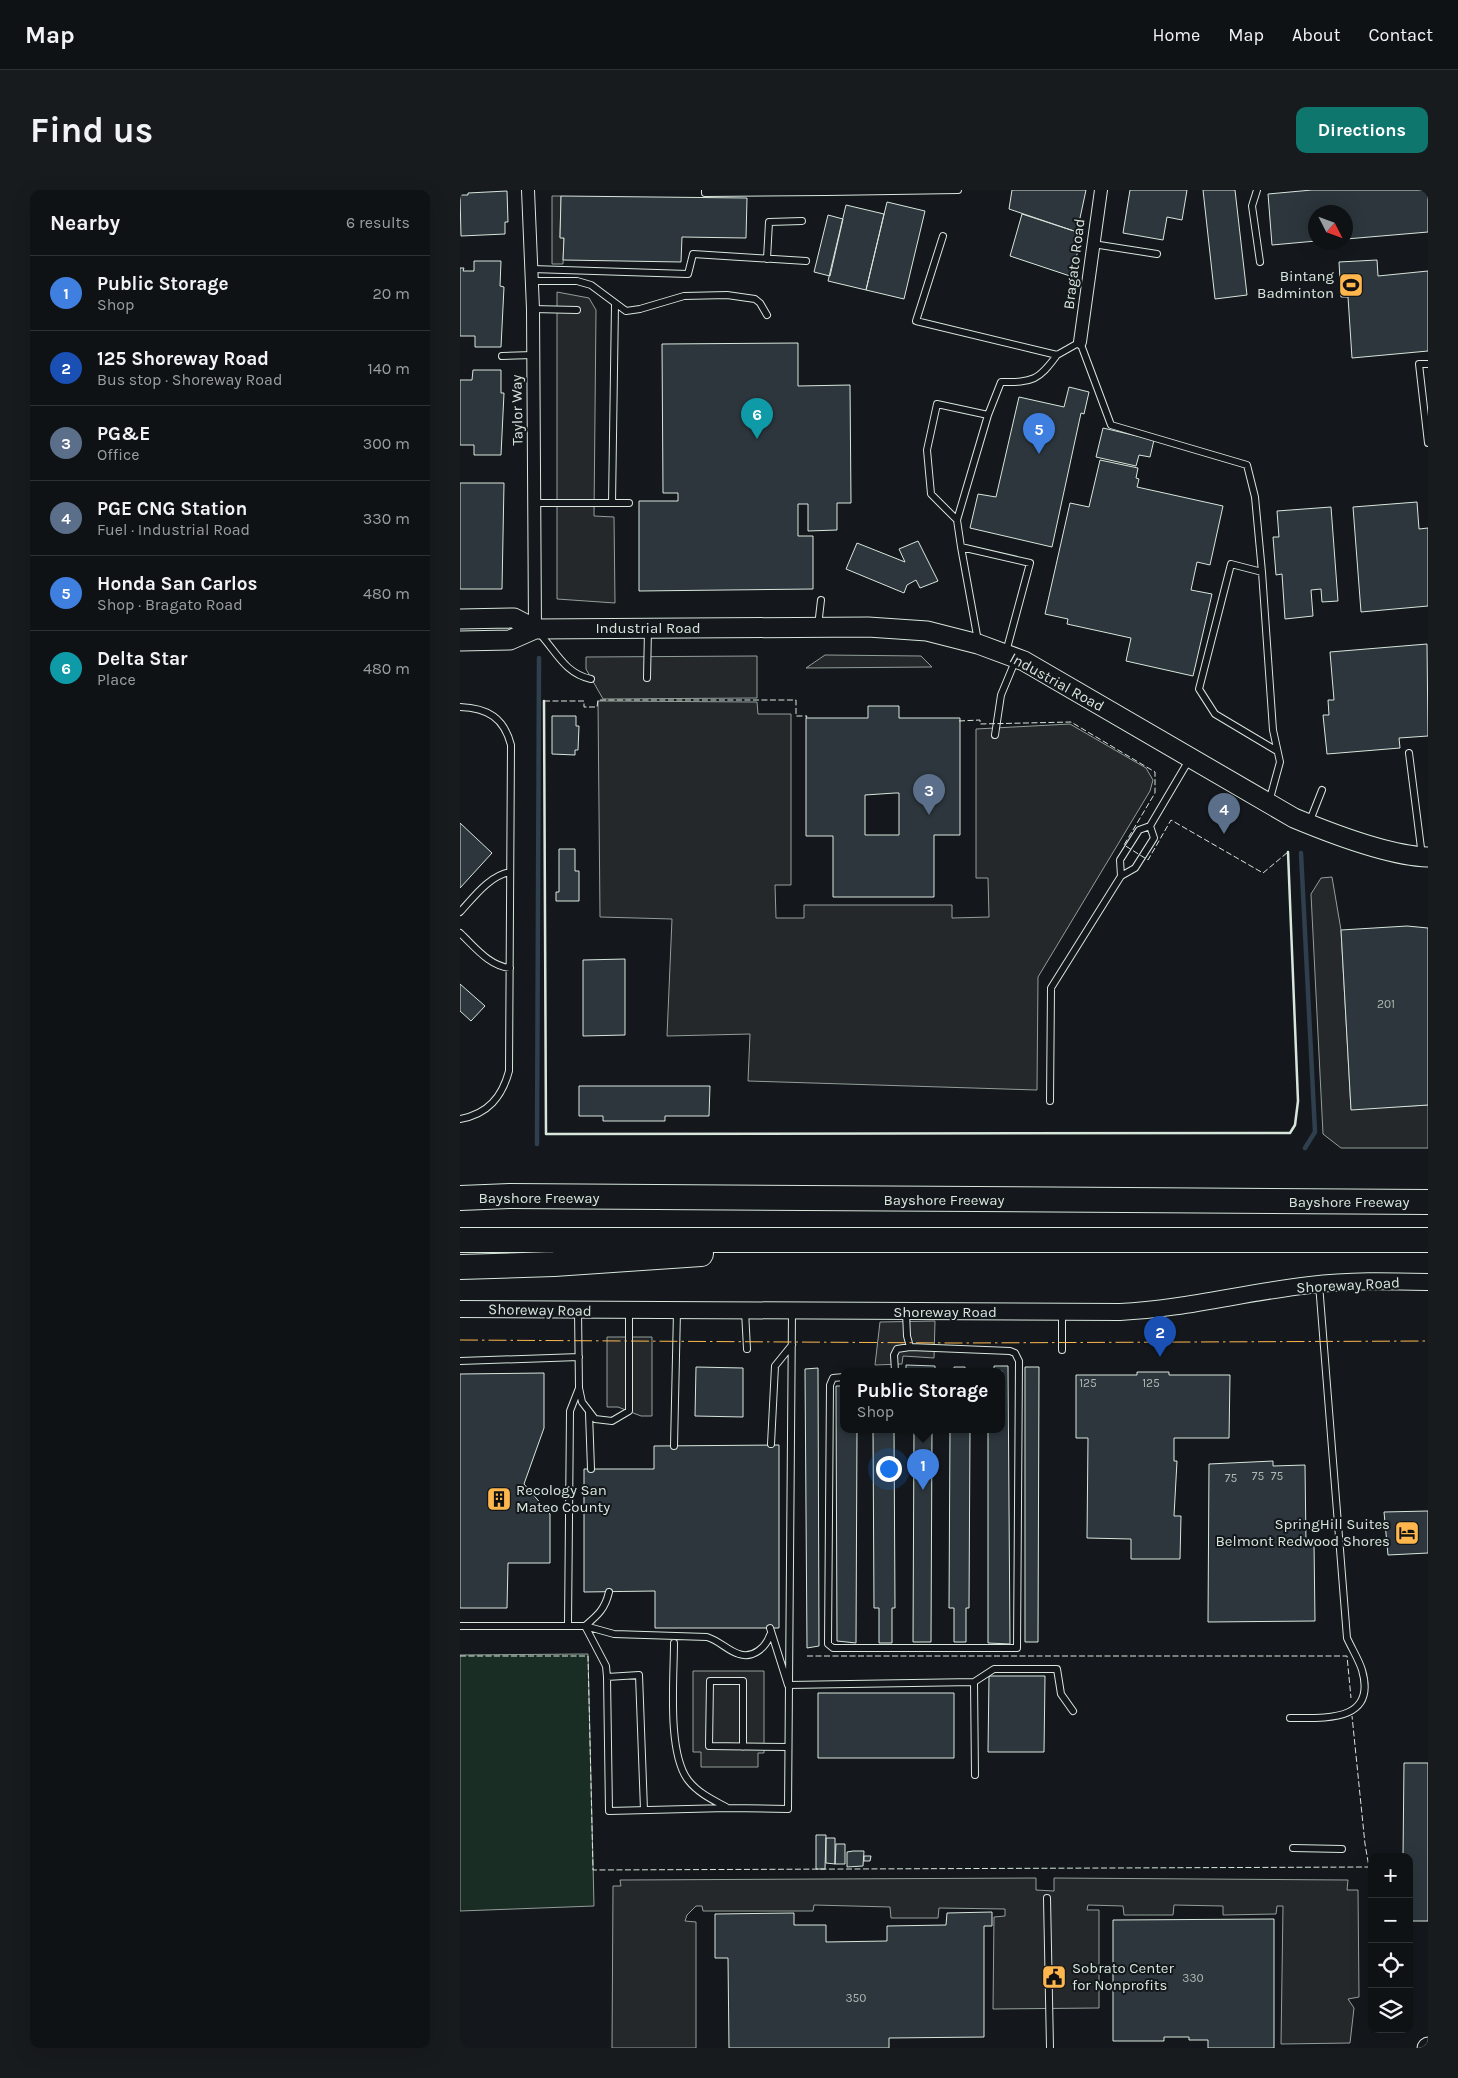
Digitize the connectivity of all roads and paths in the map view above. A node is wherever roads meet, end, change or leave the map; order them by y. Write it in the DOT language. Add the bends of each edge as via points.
graph roads {
  1 [pos="528,190"];
  2 [pos="705,190"];
  3 [pos="958,190"];
  4 [pos="1101,190"];
  5 [pos="1257,190"];
  6 [pos="826,191"];
  7 [pos="802,221"];
  8 [pos="943,236"];
  9 [pos="1093,244"];
  10 [pos="1157,254"];
  11 [pos="767,258"];
  12 [pos="806,261"];
  13 [pos="1260,262"];
  14 [pos="532,275"];
  15 [pos="615,304"];
  16 [pos="533,309"];
  17 [pos="577,310"];
  18 [pos="767,315"];
  19 [pos="1080,342"];
  20 [pos="1057,354"];
  21 [pos="533,355"];
  22 [pos="502,356"];
  23 [pos="1428,364"];
  24 [pos="988,415"];
  25 [pos="1428,443"];
  26 [pos="629,502"];
  27 [pos="535,503"];
  28 [pos="612,503"];
  29 [pos="957,520"];
  30 [pos="961,547"];
  31 [pos="1262,572"];
  32 [pos="821,600"];
  33 [pos="460,619"];
  34 [pos="818,627"];
  35 [pos="648,628"];
  36 [pos="535,629"];
  37 [pos="460,641"];
  38 [pos="978,644"];
  39 [pos="1011,656"];
  40 [pos="647,678"];
  41 [pos="591,679"];
  42 [pos="460,707"];
  43 [pos="995,735"];
  44 [pos="1278,751"];
  45 [pos="1409,753"];
  46 [pos="1191,758"];
  47 [pos="1322,790"];
  48 [pos="1269,803"];
  49 [pos="1308,824"];
  50 [pos="1150,826"];
  51 [pos="1425,857"];
  52 [pos="510,872"];
  53 [pos="1121,876"];
  54 [pos="460,912"];
  55 [pos="460,933"];
  56 [pos="510,968"];
  57 [pos="1050,1101"];
  58 [pos="460,1119"];
  59 [pos="460,1188"];
  60 [pos="510,1196"];
  61 [pos="1428,1197"];
  62 [pos="460,1198"];
  63 [pos="1378,1202"];
  64 [pos="1428,1202"];
  65 [pos="460,1240"];
  66 [pos="885,1240"];
  67 [pos="1428,1240"];
  68 [pos="460,1267"];
  69 [pos="1428,1282"];
  70 [pos="1318,1284"];
  71 [pos="460,1308"];
  72 [pos="578,1310"];
  73 [pos="630,1311"];
  74 [pos="677,1311"];
  75 [pos="745,1311"];
  76 [pos="792,1312"];
  77 [pos="906,1312"];
  78 [pos="1062,1312"];
  79 [pos="792,1345"];
  80 [pos="910,1347"];
  81 [pos="748,1349"];
  82 [pos="1062,1350"];
  83 [pos="579,1357"];
  84 [pos="460,1361"];
  85 [pos="895,1368"];
  86 [pos="840,1377"];
  87 [pos="579,1388"];
  88 [pos="589,1412"];
  89 [pos="772,1444"];
  90 [pos="674,1446"];
  91 [pos="591,1469"];
  92 [pos="609,1592"];
  93 [pos="460,1626"];
  94 [pos="568,1626"];
  95 [pos="584,1626"];
  96 [pos="674,1643"];
  97 [pos="607,1677"];
  98 [pos="974,1682"];
  99 [pos="788,1685"];
  100 [pos="1073,1711"];
  101 [pos="1290,1718"];
  102 [pos="743,1747"];
  103 [pos="788,1747"];
  104 [pos="975,1775"];
  105 [pos="727,1808"];
  106 [pos="644,1810"];
  107 [pos="1293,1848"];
  108 [pos="1342,1849"];
  109 [pos="1047,1898"];
  110 [pos="1050,2048"];
  1 -- 14 [label="street, Taylor Way"];
  2 -- 6 [label="lane" via="705,193"];
  3 -- 6 [label="lane"];
  4 -- 9 [label="street, Bragato Road"];
  5 -- 13 [label="lane" via="1252,206"];
  7 -- 11 [label="lane" via="769,222"];
  8 -- 20 [label="lane" via="916,322"];
  9 -- 10 [label="lane"];
  9 -- 19 [label="street, Bragato Road"];
  11 -- 12 [label="lane"];
  11 -- 14 [label="lane" via="693,254 688,274"];
  14 -- 15 [label="lane" via="591,285"];
  14 -- 16 [label="street, Taylor Way"];
  15 -- 18 [label="lane" via="626,310 640,309 684,296 727,295 755,299"];
  15 -- 28 [label="lane"];
  16 -- 17 [label="lane"];
  16 -- 21 [label="street, Taylor Way"];
  19 -- 20 [label="lane"];
  19 -- 31 [label="lane" via="1111,425 1247,465 1255,497"];
  20 -- 24 [label="lane" via="1042,375 1028,382 1001,382"];
  21 -- 22 [label="lane"];
  21 -- 27 [label="street, Taylor Way"];
  23 -- 25 [label="lane" via="1419,364"];
  24 -- 29 [label="lane"];
  24 -- 29 [label="lane" via="937,404 927,450 930,494"];
  26 -- 28 [label="lane"];
  27 -- 28 [label="lane"];
  27 -- 36 [label="street, Taylor Way"];
  29 -- 30 [label="lane"];
  30 -- 38 [label="lane"];
  30 -- 39 [label="lane" via="1030,563"];
  31 -- 44 [label="lane" via="1273,730"];
  31 -- 44 [label="lane" via="1231,564 1199,689 1215,714"];
  32 -- 34 [label="lane"];
  33 -- 36 [label="main road, Industrial Road" via="514,618"];
  34 -- 35 [label="main road, Industrial Road"];
  34 -- 38 [label="main road, Industrial Road" via="927,631"];
  35 -- 36 [label="main road, Industrial Road"];
  35 -- 40 [label="lane"];
  36 -- 37 [label="main road, Industrial Road" via="510,640"];
  36 -- 41 [label="lane" via="555,650 557,657 578,676"];
  38 -- 39 [label="main road, Industrial Road"];
  39 -- 43 [label="lane"];
  39 -- 46 [label="main road, Industrial Road"];
  42 -- 52 [label="lane" via="489,712 502,722 508,733 511,745"];
  44 -- 48 [label="lane" via="1280,762"];
  45 -- 51 [label="lane"];
  46 -- 48 [label="main road, Industrial Road"];
  46 -- 50 [label="lane"];
  47 -- 49 [label="lane"];
  48 -- 49 [label="main road, Industrial Road"];
  49 -- 51 [label="main road, Industrial Road" via="1333,835"];
  50 -- 53 [label="lane" via="1139,830 1120,860"];
  50 -- 53 [label="lane" via="1154,838 1136,868"];
  52 -- 54 [label="lane" via="487,884"];
  52 -- 56 [label="lane"];
  53 -- 57 [label="lane" via="1051,988"];
  55 -- 56 [label="lane" via="490,960 500,967"];
  56 -- 58 [label="lane" via="509,1071 504,1087 492,1105 472,1117"];
  59 -- 60 [label="highway"];
  60 -- 62 [label="highway, Bayshore Freeway"];
  60 -- 63 [label="highway, Bayshore Freeway"];
  61 -- 63 [label="highway"];
  63 -- 64 [label="highway, Bayshore Freeway"];
  65 -- 66 [label="highway"];
  66 -- 67 [label="highway"];
  66 -- 68 [label="highway" via="593,1262"];
  69 -- 70 [label="street, Shoreway Road"];
  70 -- 78 [label="street, Shoreway Road" via="1150,1311"];
  70 -- 101 [label="lane" via="1347,1638 1362,1670 1365,1696 1358,1708 1331,1718"];
  71 -- 72 [label="street, Shoreway Road"];
  72 -- 73 [label="street, Shoreway Road"];
  72 -- 83 [label="lane"];
  73 -- 74 [label="street, Shoreway Road"];
  73 -- 88 [label="lane" via="629,1411 619,1420 603,1422"];
  74 -- 75 [label="street, Shoreway Road"];
  74 -- 90 [label="lane"];
  75 -- 76 [label="street, Shoreway Road"];
  75 -- 81 [label="lane"];
  76 -- 77 [label="street, Shoreway Road"];
  76 -- 79 [label="lane"];
  77 -- 78 [label="street, Shoreway Road"];
  77 -- 80 [label="lane"];
  78 -- 82 [label="lane"];
  79 -- 89 [label="lane" via="775,1366"];
  79 -- 99 [label="lane"];
  80 -- 85 [label="lane" via="897,1349"];
  80 -- 86 [label="lane" via="1010,1351 1019,1361 1016,1648 833,1648 828,1644 830,1385 833,1378"];
  83 -- 84 [label="lane"];
  83 -- 87 [label="lane"];
  87 -- 88 [label="lane" via="582,1402"];
  87 -- 94 [label="lane" via="570,1412"];
  88 -- 91 [label="lane"];
  92 -- 95 [label="lane" via="600,1614"];
  93 -- 94 [label="lane"];
  94 -- 95 [label="lane"];
  95 -- 97 [label="lane" via="606,1666"];
  95 -- 99 [label="lane" via="614,1634 707,1637 720,1641 740,1655 761,1649 767,1644 770,1631"];
  96 -- 105 [label="lane" via="675,1745 688,1780 704,1795"];
  97 -- 106 [label="lane" via="638,1675"];
  97 -- 106 [label="lane" via="610,1811"];
  98 -- 99 [label="lane"];
  98 -- 100 [label="lane" via="994,1669 1057,1669 1061,1694"];
  98 -- 104 [label="lane"];
  99 -- 103 [label="lane"];
  102 -- 102 [label="lane" via="709,1746 710,1681 743,1681"];
  102 -- 103 [label="lane"];
  103 -- 105 [label="lane" via="788,1809"];
  105 -- 106 [label="lane"];
  107 -- 108 [label="lane"];
  109 -- 110 [label="lane"];
}
